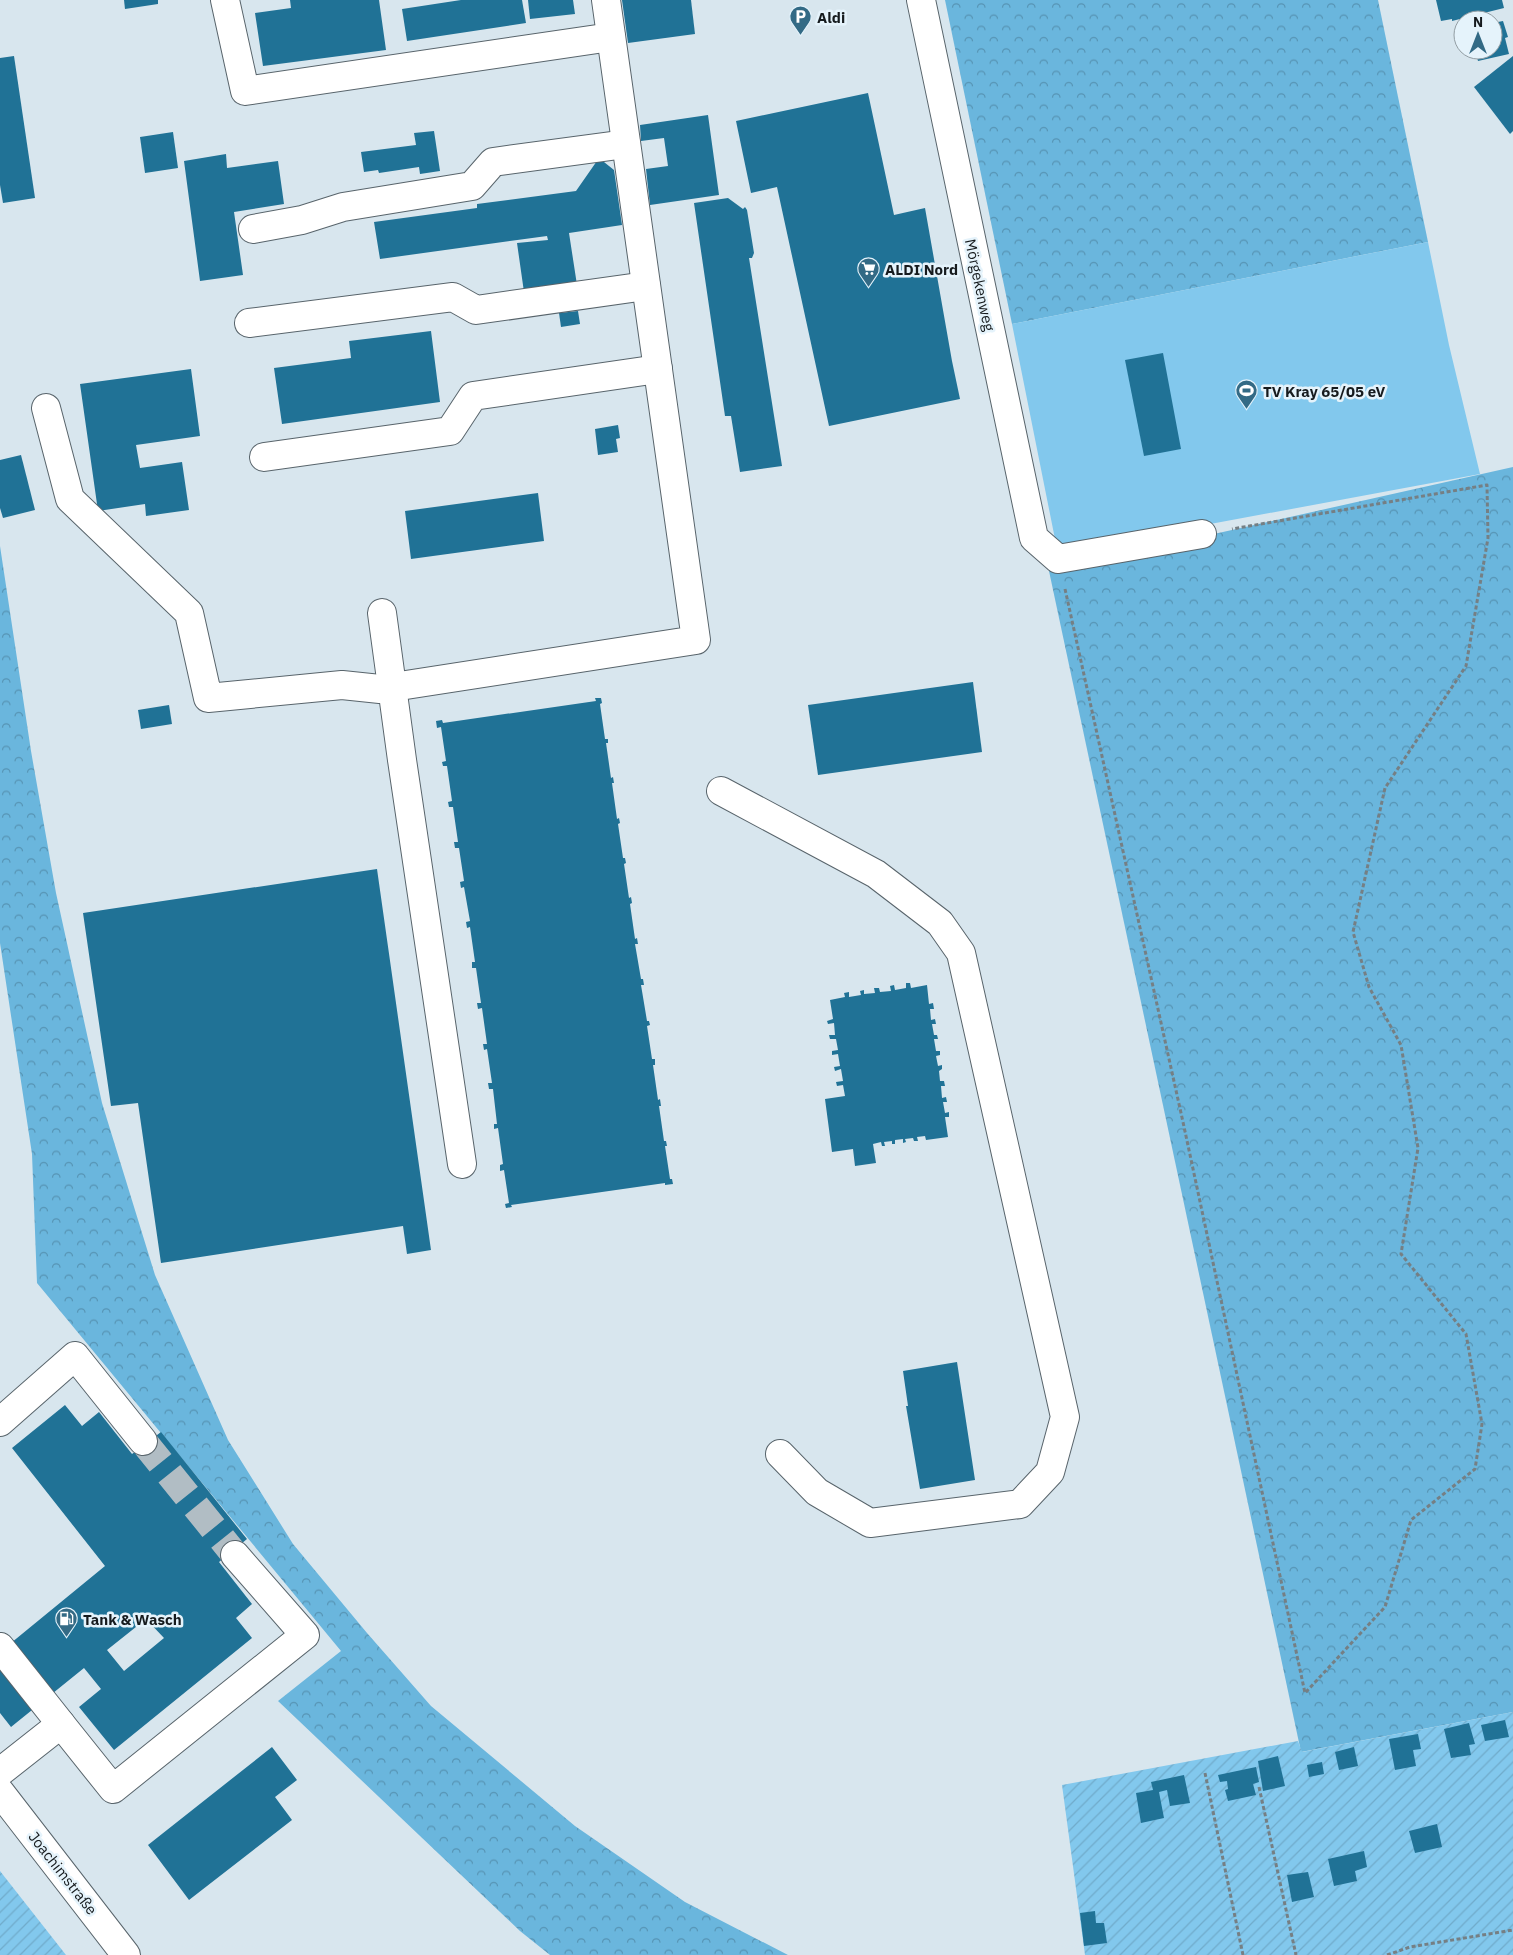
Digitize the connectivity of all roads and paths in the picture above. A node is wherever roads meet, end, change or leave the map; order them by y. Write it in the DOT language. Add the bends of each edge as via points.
graph roads {
  1 [pos="225,0"];
  2 [pos="606,0"];
  3 [pos="921,0"];
  4 [pos="612,37"];
  5 [pos="626,144"];
  6 [pos="253,229"];
  7 [pos="646,286"];
  8 [pos="249,323"];
  9 [pos="658,369"];
  10 [pos="46,408"];
  11 [pos="264,457"];
  12 [pos="1202,534"];
  13 [pos="1058,559"];
  14 [pos="382,614"];
  15 [pos="392,687"];
  16 [pos="721,791"];
  17 [pos="462,1164"];
  18 [pos="0,1422"];
  19 [pos="143,1441"];
  20 [pos="780,1454"];
  21 [pos="235,1555"];
  22 [pos="0,1647"];
  23 [pos="61,1724"];
  24 [pos="0,1772"];
  25 [pos="1204,1773"];
  26 [pos="1259,1787"];
  27 [pos="0,1792"];
  28 [pos="1513,1930"];
  29 [pos="126,1955"];
  30 [pos="1243,1955"];
  31 [pos="1296,1955"];
  32 [pos="1387,1955"];
  1 -- 4 [label="street" via="244,92"];
  2 -- 4 [label="street"];
  3 -- 13 [label="street, Mörgekenweg" via="1034,538"];
  4 -- 5 [label="street"];
  5 -- 6 [label="street" via="493,162 472,186 343,207 302,220"];
  5 -- 7 [label="street"];
  7 -- 8 [label="street" via="476,310 453,297"];
  7 -- 9 [label="street"];
  9 -- 11 [label="street" via="473,396 450,431"];
  9 -- 15 [label="street" via="696,640"];
  10 -- 15 [label="street" via="70,499 189,614 208,698 342,685"];
  12 -- 13 [label="street"];
  12 -- 13 [label="path" via="1487,485 1488,538 1466,666 1385,788 1353,932 1369,987 1402,1045 1418,1148 1402,1254 1466,1334 1482,1424 1475,1469 1411,1520 1385,1607 1305,1693"];
  14 -- 15 [label="street"];
  15 -- 17 [label="street"];
  16 -- 20 [label="street" via="876,874 940,923 961,953 1065,1417 1050,1472 1020,1504 870,1523 817,1492"];
  18 -- 19 [label="street" via="75,1356"];
  21 -- 23 [label="street" via="305,1635 113,1789"];
  22 -- 23 [label="street"];
  23 -- 24 [label="street"];
  25 -- 30 [label="path"];
  26 -- 31 [label="path"];
  27 -- 29 [label="street, Joachimstraße"];
  28 -- 32 [label="path" via="1410,1947"];
}
